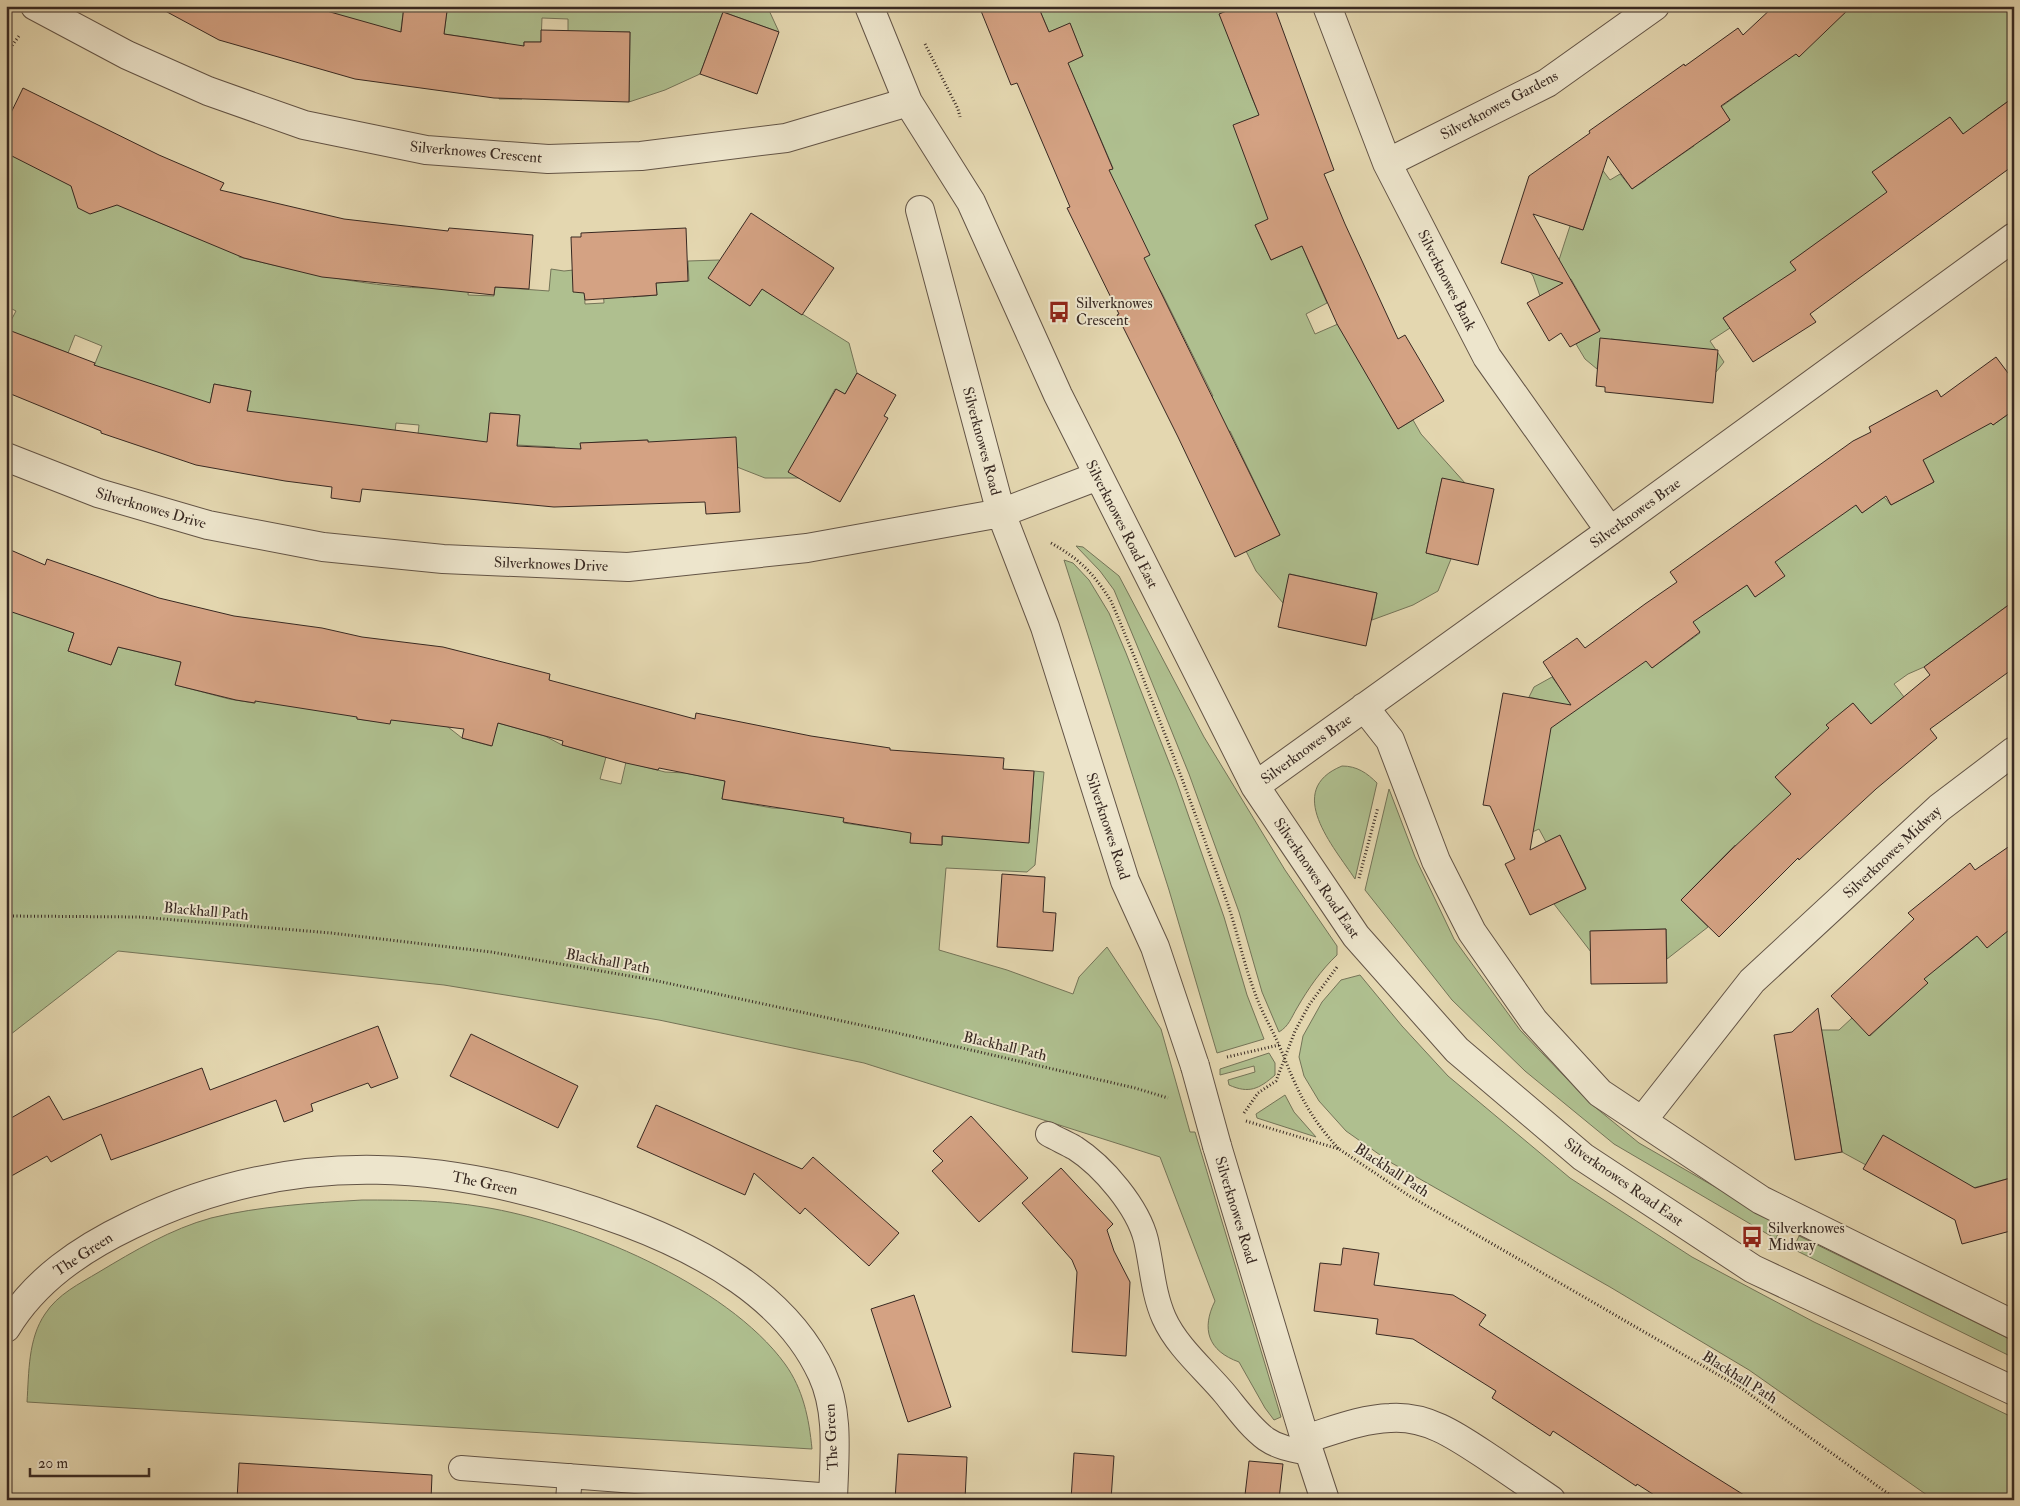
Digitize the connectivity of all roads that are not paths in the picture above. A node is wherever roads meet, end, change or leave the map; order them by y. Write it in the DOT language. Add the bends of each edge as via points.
graph roads {
  1 [pos="35,6"];
  2 [pos="869,6"];
  3 [pos="1327,6"];
  4 [pos="1655,6"];
  5 [pos="908,102"];
  6 [pos="1387,163"];
  7 [pos="920,210"];
  8 [pos="2014,237"];
  9 [pos="6,457"];
  10 [pos="1098,476"];
  11 [pos="1001,513"];
  12 [pos="1610,531"];
  13 [pos="1364,707"];
  14 [pos="2014,751"];
  15 [pos="1255,786"];
  16 [pos="1642,1121"];
  17 [pos="1048,1134"];
  18 [pos="2014,1325"];
  19 [pos="6,1328"];
  20 [pos="2014,1391"];
  21 [pos="1307,1446"];
  22 [pos="461,1468"];
  23 [pos="570,1476"];
  24 [pos="833,1498"];
  25 [pos="568,1500"];
  26 [pos="1325,1500"];
  27 [pos="1551,1500"];
  1 -- 5 [label="street, Silverknowes Crescent" via="127,56 208,91 304,125 426,150 548,159 641,156 786,138"];
  2 -- 5 [label="street"];
  3 -- 6 [label="street, Silverknowes Bank"];
  4 -- 6 [label="street, Silverknowes Gardens" via="1547,82"];
  5 -- 10 [label="street, Silverknowes Road East" via="971,202"];
  6 -- 12 [label="street, Silverknowes Bank" via="1487,357"];
  7 -- 11 [label="street, Silverknowes Road"];
  8 -- 12 [label="street, Silverknowes Brae"];
  9 -- 11 [label="street, Silverknowes Drive" via="98,493 208,525 323,547 443,559 628,567 807,548"];
  10 -- 11 [label="street, Silverknowes Drive"];
  10 -- 15 [label="street, Silverknowes Road East"];
  11 -- 21 [label="street, Silverknowes Road, bridge" via="1045,627 1125,881 1155,947 1195,1066"];
  12 -- 13 [label="street, Silverknowes Brae"];
  13 -- 15 [label="street, Silverknowes Brae"];
  13 -- 16 [label="street" via="1390,740 1436,861 1472,932 1534,1021 1600,1093"];
  14 -- 16 [label="street, Silverknowes Midway" via="1939,808 1752,981"];
  15 -- 20 [label="street, Silverknowes Road East" via="1362,943 1457,1050 1583,1157 1753,1269"];
  16 -- 18 [label="street" via="1761,1200"];
  17 -- 21 [label="lane" via="1076,1149 1098,1168 1130,1206 1145,1237 1156,1296 1176,1339 1247,1422 1267,1440 1286,1448"];
  19 -- 24 [label="street, The Green" via="27,1297 60,1267 105,1238 192,1199 238,1186 331,1170 409,1170 489,1182 592,1210 645,1230 720,1267 757,1293 785,1320 809,1351 822,1375 833,1406"];
  21 -- 26 [label="street, Silverknowes Road"];
  21 -- 27 [label="street" via="1367,1421 1414,1420 1456,1436"];
  22 -- 23 [label="lane"];
  23 -- 24 [label="lane"];
  23 -- 25 [label="lane"];
}
